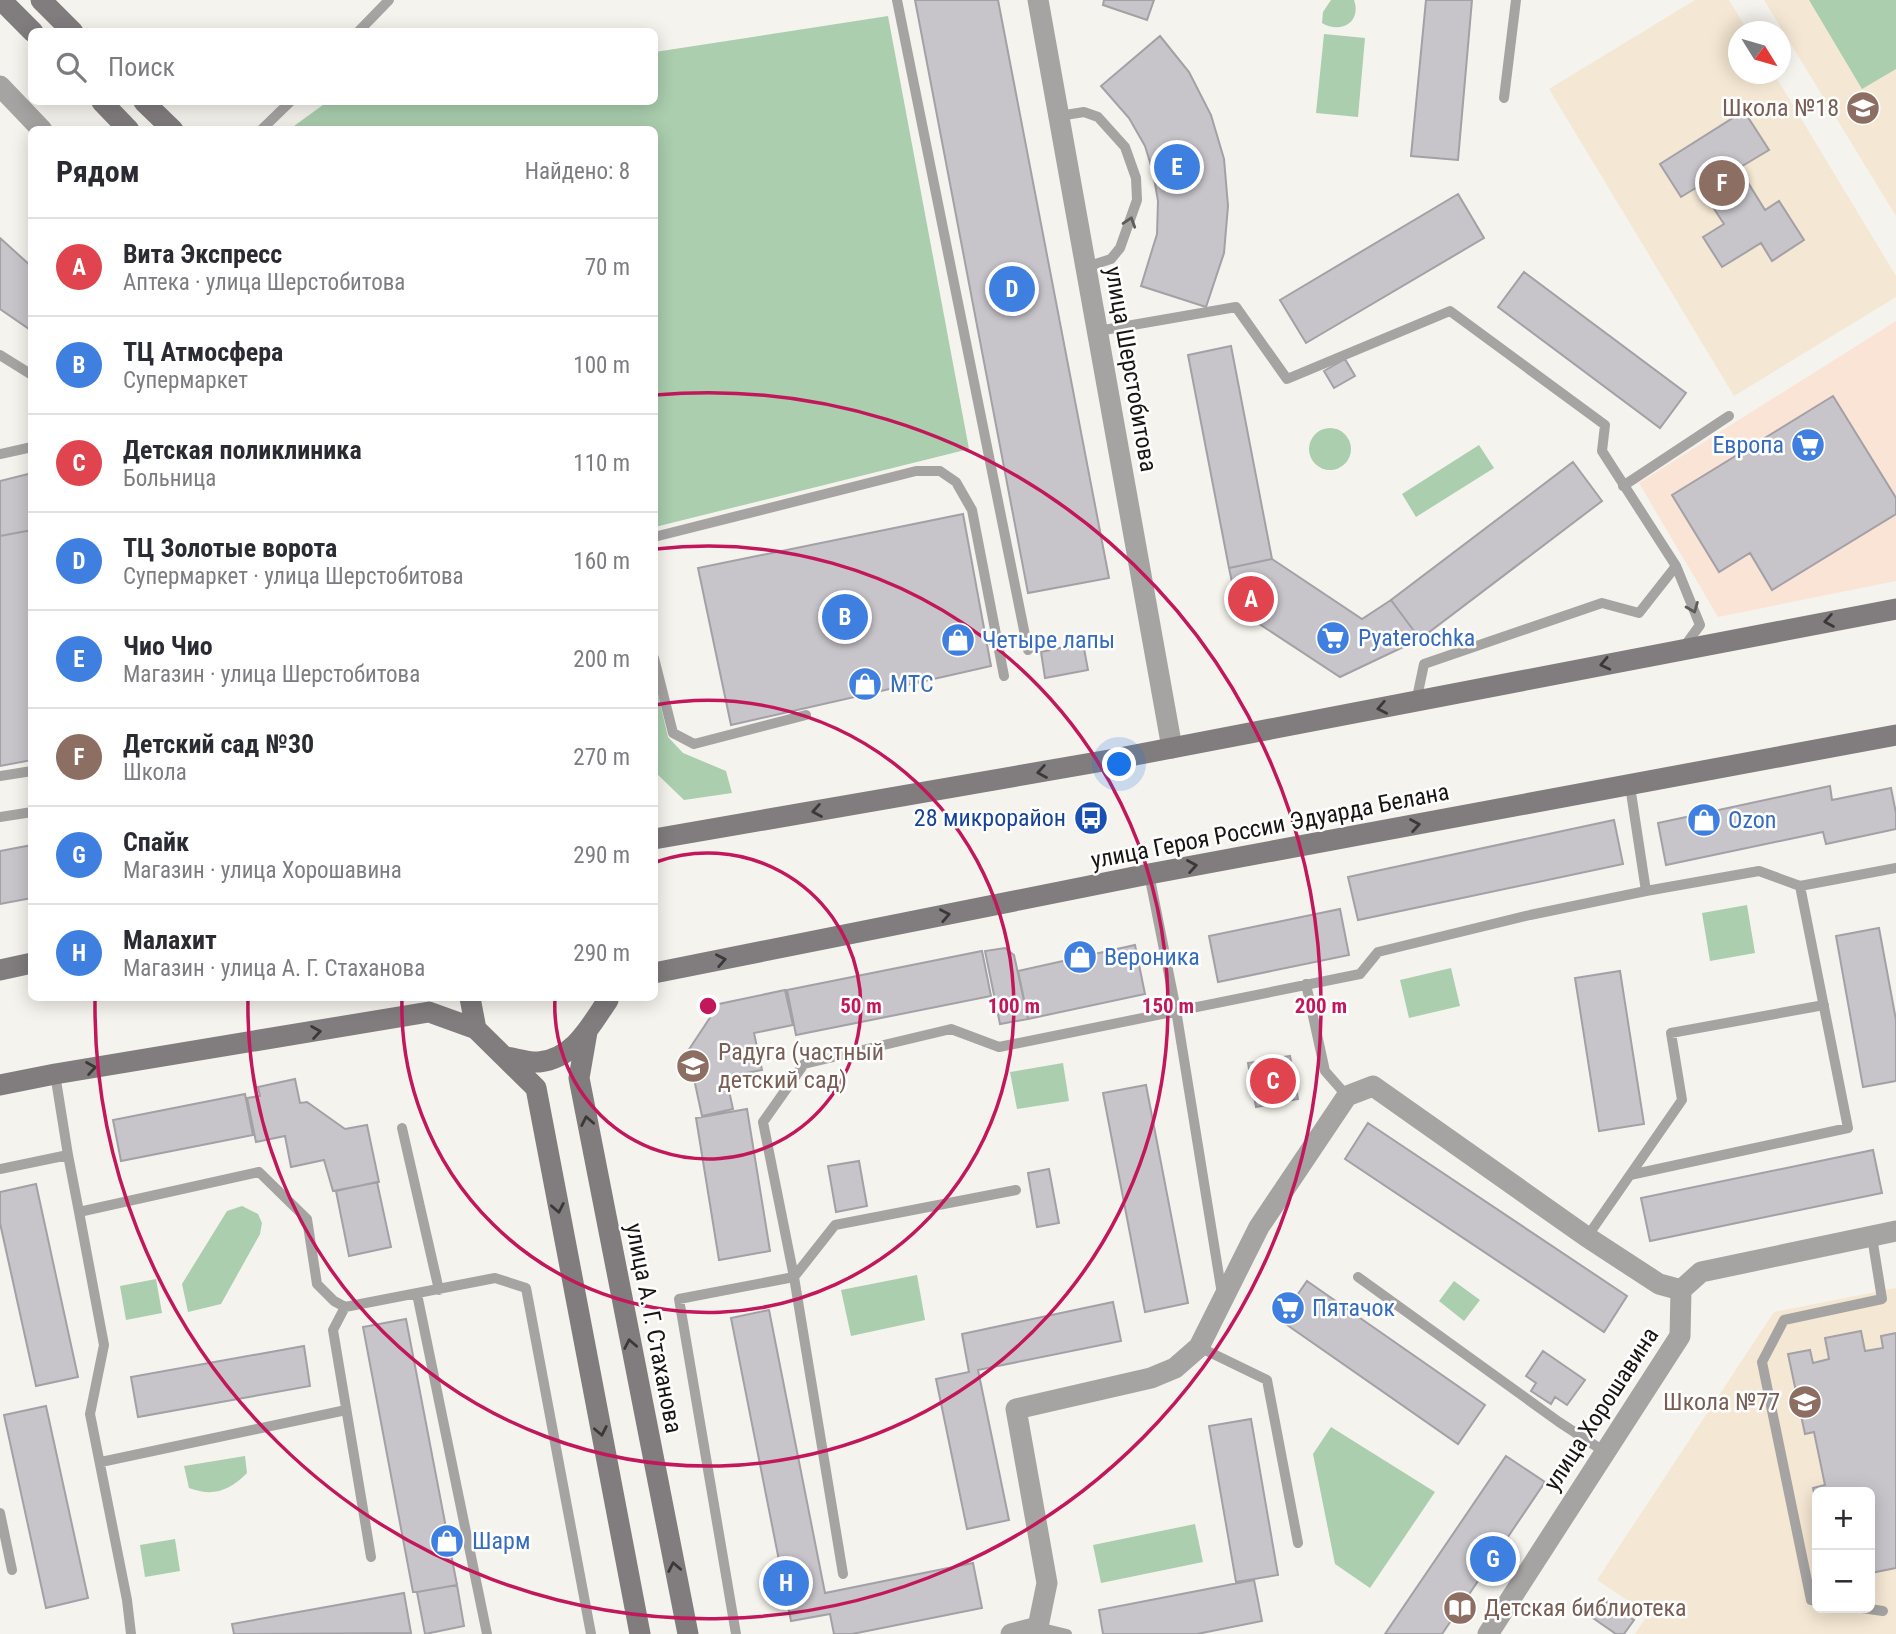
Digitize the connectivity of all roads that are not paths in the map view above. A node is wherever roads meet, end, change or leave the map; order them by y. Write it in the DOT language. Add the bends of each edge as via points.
graph roads {
  1 [pos="1,0"];
  2 [pos="41,0"];
  3 [pos="389,0"];
  4 [pos="898,0"];
  5 [pos="1038,0"];
  6 [pos="1516,0"];
  7 [pos="29,28"];
  8 [pos="69,28"];
  9 [pos="362,28"];
  10 [pos="0,86"];
  11 [pos="1504,98"];
  12 [pos="105,105"];
  13 [pos="147,105"];
  14 [pos="287,105"];
  15 [pos="1059,116"];
  16 [pos="38,126"];
  17 [pos="125,126"];
  18 [pos="169,126"];
  19 [pos="265,126"];
  20 [pos="1086,267"];
  21 [pos="1098,331"];
  22 [pos="0,355"];
  23 [pos="28,372"];
  24 [pos="1729,416"];
  25 [pos="28,448"];
  26 [pos="0,454"];
  27 [pos="1623,485"];
  28 [pos="658,536"];
  29 [pos="1676,566"];
  30 [pos="1896,609"];
  31 [pos="1684,648"];
  32 [pos="1028,650"];
  33 [pos="658,674"];
  34 [pos="1004,676"];
  35 [pos="1416,702"];
  36 [pos="806,715"];
  37 [pos="1896,734"];
  38 [pos="1172,748"];
  39 [pos="28,772"];
  40 [pos="0,776"];
  41 [pos="1630,786"];
  42 [pos="28,813"];
  43 [pos="0,817"];
  44 [pos="658,838"];
  45 [pos="1896,868"];
  46 [pos="1149,874"];
  47 [pos="1800,886"];
  48 [pos="1646,891"];
  49 [pos="28,965"];
  50 [pos="0,970"];
  51 [pos="658,972"];
  52 [pos="1306,984"];
  53 [pos="471,1001"];
  54 [pos="607,1001"];
  55 [pos="1824,1005"];
  56 [pos="1176,1010"];
  57 [pos="476,1030"];
  58 [pos="587,1032"];
  59 [pos="505,1057"];
  60 [pos="55,1074"];
  61 [pos="0,1086"];
  62 [pos="1347,1096"];
  63 [pos="402,1128"];
  64 [pos="68,1155"];
  65 [pos="0,1169"];
  66 [pos="1630,1175"];
  67 [pos="1016,1190"];
  68 [pos="79,1212"];
  69 [pos="1896,1231"];
  70 [pos="1587,1237"];
  71 [pos="1872,1237"];
  72 [pos="1358,1276"];
  73 [pos="794,1277"];
  74 [pos="439,1290"];
  75 [pos="1681,1290"];
  76 [pos="417,1294"];
  77 [pos="1223,1300"];
  78 [pos="345,1307"];
  79 [pos="1199,1347"];
  80 [pos="346,1410"];
  81 [pos="1605,1452"];
  82 [pos="101,1462"];
  83 [pos="0,1513"];
  84 [pos="1298,1544"];
  85 [pos="371,1557"];
  86 [pos="12,1570"];
  87 [pos="843,1574"];
  88 [pos="1812,1601"];
  89 [pos="1875,1610"];
  90 [pos="1883,1611"];
  91 [pos="1038,1627"];
  92 [pos="587,1633"];
  93 [pos="131,1634"];
  94 [pos="487,1634"];
  95 [pos="640,1634"];
  96 [pos="688,1634"];
  97 [pos="736,1634"];
  98 [pos="1011,1634"];
  99 [pos="1067,1634"];
  100 [pos="1488,1634"];
  1 -- 7 [label="street"];
  2 -- 8 [label="street"];
  3 -- 9 [label="lane"];
  4 -- 32 [label="lane"];
  5 -- 15 [label="street, улица Шерстобитова"];
  6 -- 11 [label="lane"];
  10 -- 16 [label="street"];
  12 -- 17 [label="street"];
  13 -- 18 [label="street"];
  14 -- 19 [label="lane"];
  15 -- 20 [label="street, улица Шерстобитова"];
  20 -- 15 [label="lane, one-way" via="1111,259 1120,248 1137,200 1136,178 1125,147 1098,117 1084,112"];
  20 -- 21 [label="street, улица Шерстобитова"];
  21 -- 27 [label="lane" via="1236,307 1287,379 1450,311 1605,425 1602,452"];
  21 -- 38 [label="street, улица Шерстобитова"];
  22 -- 23 [label="lane"];
  24 -- 27 [label="lane"];
  25 -- 26 [label="lane"];
  27 -- 29 [label="lane"];
  28 -- 34 [label="lane" via="916,471 940,471 956,482 972,510"];
  29 -- 31 [label="lane, one-way" via="1700,625"];
  29 -- 35 [label="lane" via="1639,613 1602,603 1424,664"];
  30 -- 31 [label="street, one-way"];
  31 -- 35 [label="street, one-way"];
  33 -- 36 [label="lane" via="673,733 694,744"];
  35 -- 38 [label="street, one-way"];
  37 -- 41 [label="street, улица Героя России Эдуарда Белана"];
  38 -- 44 [label="street, one-way"];
  39 -- 40 [label="lane"];
  46 -- 41 [label="street, улица Героя России Эдуарда Белана, one-way"];
  41 -- 48 [label="lane"];
  42 -- 43 [label="lane"];
  45 -- 47 [label="lane"];
  51 -- 46 [label="street, улица Героя России Эдуарда Белана, one-way"];
  46 -- 56 [label="lane"];
  47 -- 48 [label="lane" via="1759,871"];
  47 -- 55 [label="lane"];
  48 -- 52 [label="lane" via="1378,953 1360,974"];
  49 -- 50 [label="street"];
  52 -- 56 [label="lane"];
  52 -- 62 [label="lane" via="1325,1071"];
  53 -- 57 [label="street"];
  54 -- 58 [label="street"];
  55 -- 66 [label="lane" via="1671,1033 1682,1100"];
  55 -- 66 [label="lane" via="1848,1128"];
  56 -- 73 [label="lane" via="999,1047 951,1029 804,1064 763,1122"];
  56 -- 77 [label="lane"];
  57 -- 59 [label="street"];
  60 -- 57 [label="street, one-way" via="429,1012"];
  58 -- 59 [label="street" via="564,1055 537,1062"];
  96 -- 58 [label="street, улица А. Г. Стаханова, one-way" via="579,1078"];
  59 -- 95 [label="street, one-way" via="536,1088"];
  60 -- 61 [label="street"];
  60 -- 64 [label="lane"];
  62 -- 70 [label="street" via="1373,1086"];
  62 -- 77 [label="street" via="1259,1227"];
  63 -- 74 [label="lane"];
  64 -- 65 [label="lane"];
  64 -- 68 [label="lane"];
  66 -- 70 [label="lane"];
  67 -- 73 [label="lane" via="835,1225"];
  68 -- 78 [label="lane" via="259,1172 307,1219 317,1284"];
  68 -- 82 [label="lane" via="104,1345 90,1414"];
  69 -- 71 [label="street"];
  70 -- 75 [label="street" via="1659,1284"];
  71 -- 75 [label="street" via="1701,1272"];
  71 -- 88 [label="lane" via="1882,1299 1784,1320 1762,1363"];
  72 -- 81 [label="lane"];
  73 -- 87 [label="lane"];
  73 -- 97 [label="lane" via="679,1299"];
  74 -- 76 [label="lane"];
  74 -- 92 [label="lane" via="495,1278 526,1288"];
  75 -- 81 [label="street, улица Хорошавина" via="1680,1336"];
  76 -- 78 [label="lane"];
  76 -- 94 [label="lane"];
  77 -- 79 [label="street"];
  78 -- 80 [label="lane" via="333,1330"];
  79 -- 84 [label="lane" via="1267,1380"];
  79 -- 91 [label="street" via="1175,1368 1150,1378 1016,1409 1047,1583"];
  80 -- 82 [label="lane"];
  80 -- 85 [label="lane"];
  81 -- 100 [label="street, улица Хорошавина"];
  82 -- 93 [label="lane"];
  83 -- 86 [label="lane"];
  89 -- 90 [label="lane"];
  91 -- 98 [label="street"];
  91 -- 99 [label="lane"];
}
